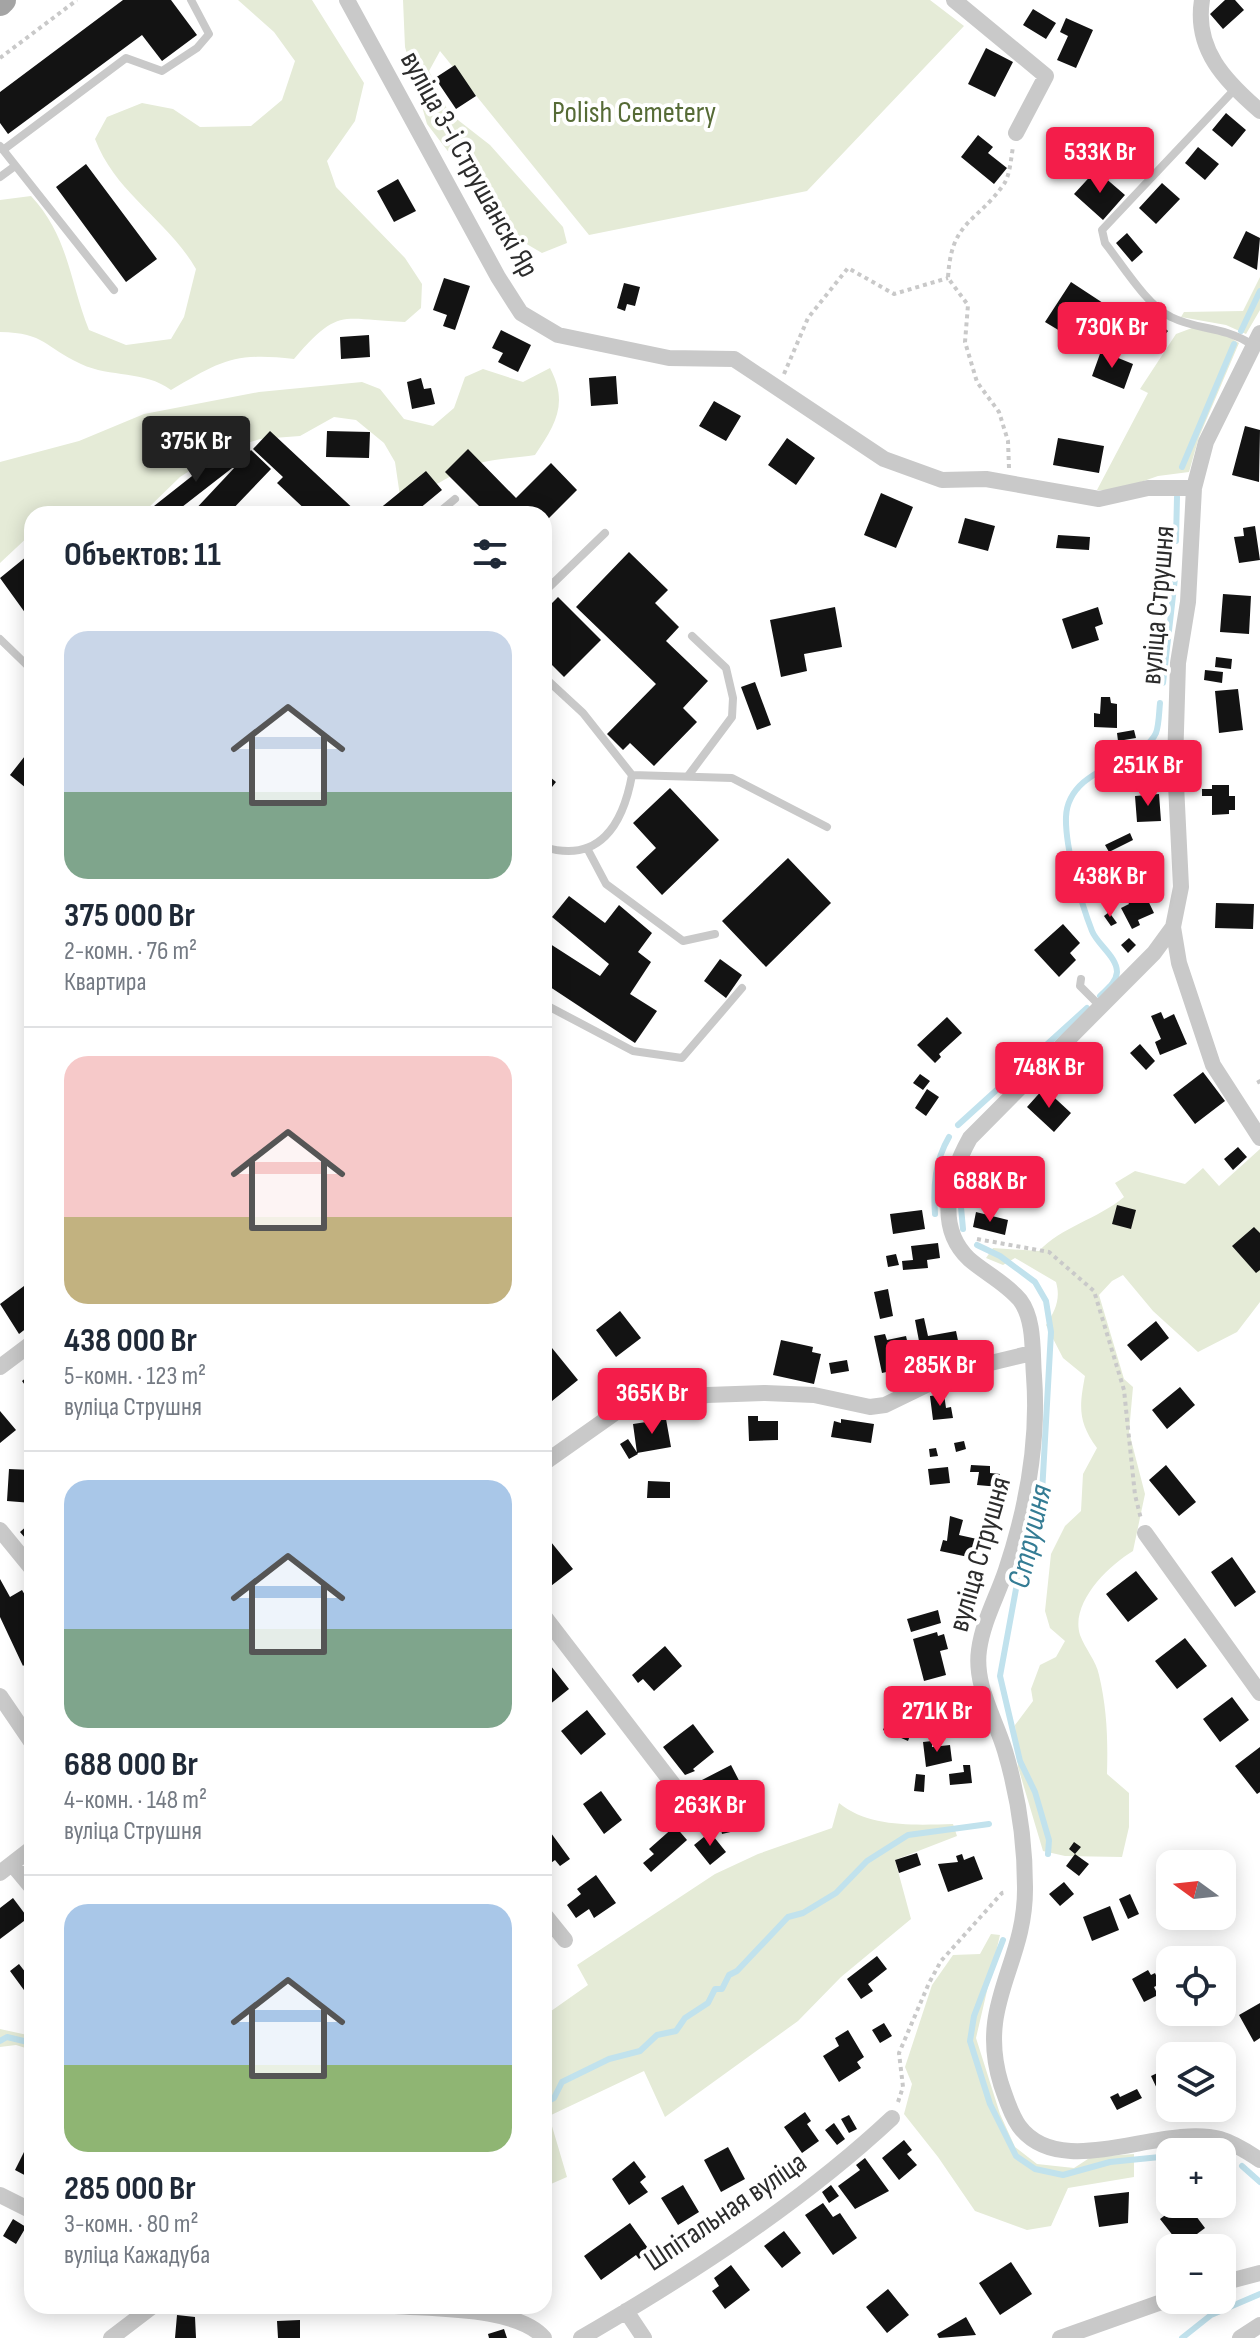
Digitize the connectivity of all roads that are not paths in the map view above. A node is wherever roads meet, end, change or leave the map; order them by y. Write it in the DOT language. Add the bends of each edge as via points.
graph roads {
  1 [pos="191,0"];
  2 [pos="347,0"];
  3 [pos="954,0"];
  4 [pos="1202,0"];
  5 [pos="1235,89"];
  6 [pos="1260,111"];
  7 [pos="1016,133"];
  8 [pos="2,148"];
  9 [pos="15,166"];
  10 [pos="0,177"];
  11 [pos="114,290"];
  12 [pos="1257,339"];
  13 [pos="1194,488"];
  14 [pos="455,499"];
  15 [pos="447,506"];
  16 [pos="605,533"];
  17 [pos="552,584"];
  18 [pos="692,636"];
  19 [pos="0,639"];
  20 [pos="24,662"];
  21 [pos="552,684"];
  22 [pos="632,775"];
  23 [pos="688,776"];
  24 [pos="827,827"];
  25 [pos="552,849"];
  26 [pos="588,850"];
  27 [pos="1173,927"];
  28 [pos="715,934"];
  29 [pos="1081,979"];
  30 [pos="742,988"];
  31 [pos="1101,1007"];
  32 [pos="552,1008"];
  33 [pos="1260,1138"];
  34 [pos="24,1349"];
  35 [pos="1032,1353"];
  36 [pos="0,1367"];
  37 [pos="552,1457"];
  38 [pos="0,1530"];
  39 [pos="1145,1533"];
  40 [pos="24,1559"];
  41 [pos="552,1626"];
  42 [pos="1260,1693"];
  43 [pos="0,1696"];
  44 [pos="24,1731"];
  45 [pos="709,1831"];
  46 [pos="24,1854"];
  47 [pos="6,1868"];
  48 [pos="24,1882"];
  49 [pos="552,1924"];
  50 [pos="565,1940"];
  51 [pos="892,2118"];
  52 [pos="1260,2160"];
  53 [pos="0,2195"];
  54 [pos="24,2207"];
  55 [pos="1260,2273"];
  56 [pos="1236,2279"];
  57 [pos="1156,2304"];
  58 [pos="626,2311"];
  59 [pos="142,2314"];
  60 [pos="482,2314"];
  61 [pos="1260,2325"];
  62 [pos="111,2338"];
  63 [pos="544,2338"];
  64 [pos="581,2338"];
  65 [pos="644,2338"];
  66 [pos="1060,2338"];
  67 [pos="1240,2338"];
  1 -- 8 [label="lane" via="209,34 197,48 162,71 126,58"];
  2 -- 13 [label="street, вуліца 3-і Струшанскі Яр" via="521,313 558,335 669,358 734,359 884,459 942,480 986,479 1099,499 1148,488"];
  3 -- 7 [label="street" via="1046,76"];
  4 -- 5 [label="street" via="1199,28 1205,48"];
  5 -- 6 [label="street"];
  5 -- 12 [label="lane" via="1102,230 1105,243 1159,311"];
  8 -- 9 [label="lane"];
  9 -- 10 [label="lane"];
  9 -- 11 [label="lane"];
  12 -- 13 [label="street, вуліца Струшня" via="1206,442"];
  13 -- 27 [label="street, вуліца Струшня" via="1188,602 1178,663 1175,764 1181,887"];
  14 -- 15 [label="lane"];
  16 -- 17 [label="lane"];
  18 -- 23 [label="lane" via="726,668 733,698 732,717"];
  19 -- 20 [label="lane"];
  21 -- 22 [label="lane" via="583,713"];
  22 -- 23 [label="lane"];
  22 -- 26 [label="lane" via="627,804 611,830"];
  23 -- 24 [label="lane" via="732,778"];
  25 -- 26 [label="lane"];
  26 -- 28 [label="lane" via="606,884 683,941"];
  27 -- 31 [label="street, вуліца Струшня"];
  27 -- 33 [label="street" via="1179,963 1213,1065"];
  29 -- 31 [label="lane" via="1080,986"];
  30 -- 32 [label="lane" via="682,1058 633,1051"];
  31 -- 35 [label="street, вуліца Струшня" via="970,1138 955,1164 951,1234 967,1257 1022,1302"];
  34 -- 36 [label="street"];
  35 -- 37 [label="street" via="953,1372 885,1405 765,1393 707,1395 622,1408"];
  35 -- 52 [label="street, вуліца Струшня" via="1033,1466 978,1654 980,1679 1017,1797 1025,1890 1019,1947 991,2036 1000,2079 1020,2126 1049,2149 1193,2137 1218,2139"];
  38 -- 40 [label="street"];
  39 -- 42 [label="street"];
  41 -- 45 [label="street"];
  43 -- 44 [label="street"];
  46 -- 47 [label="street"];
  47 -- 48 [label="street"];
  49 -- 50 [label="street"];
  51 -- 58 [label="street, Шпітальная вуліца" via="842,2164"];
  53 -- 54 [label="street"];
  55 -- 56 [label="street"];
  57 -- 66 [label="street"];
  58 -- 64 [label="street, Шпітальная вуліца"];
  58 -- 65 [label="street"];
  59 -- 62 [label="street"];
  60 -- 63 [label="street" via="520,2322"];
  61 -- 67 [label="street"];
}
